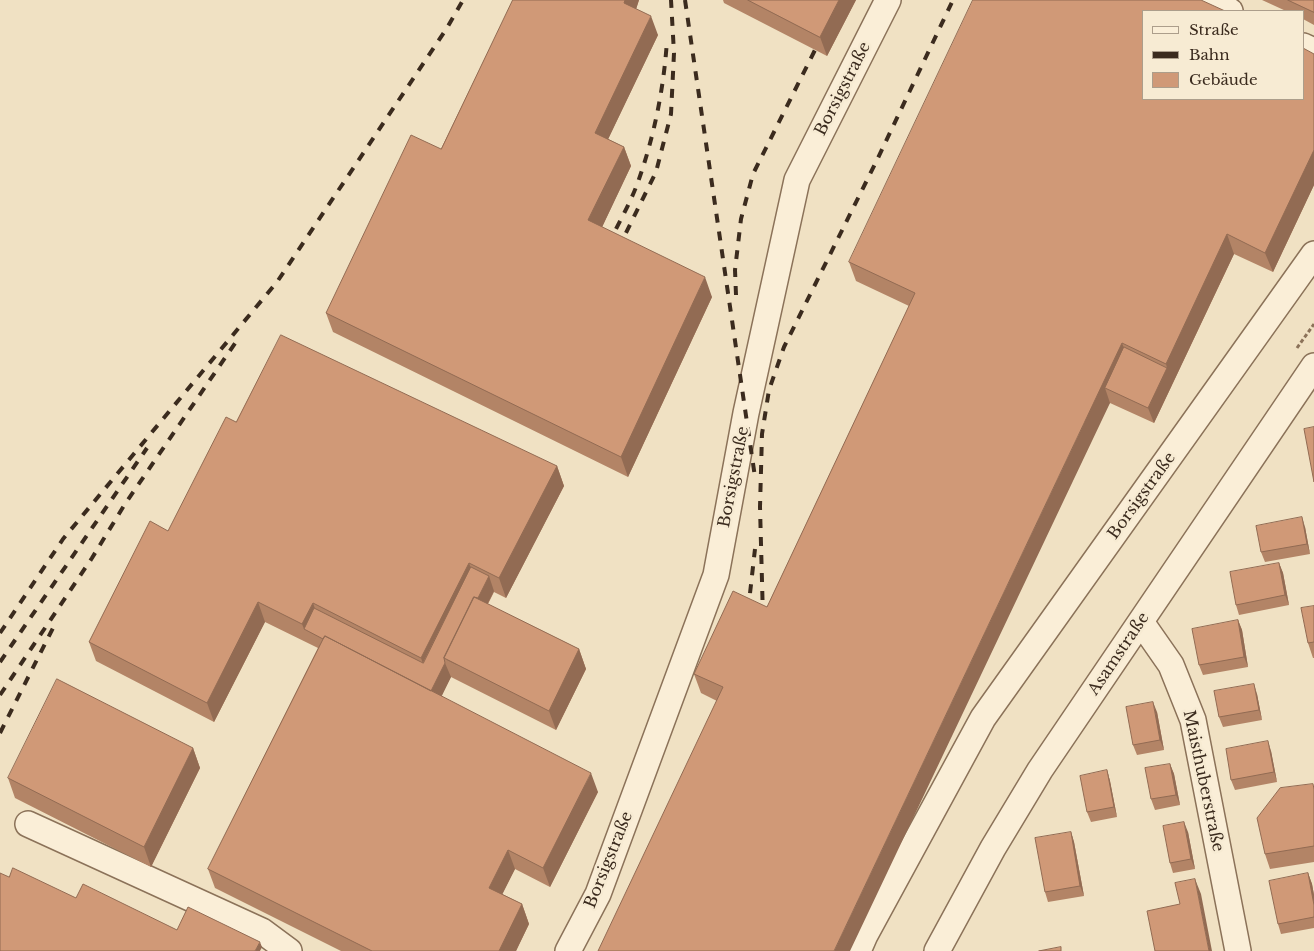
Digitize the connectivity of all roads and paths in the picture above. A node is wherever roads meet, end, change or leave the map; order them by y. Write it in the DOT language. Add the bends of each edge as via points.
graph roads {
  1 [pos="888,0"];
  2 [pos="1206,0"];
  3 [pos="1228,10"];
  4 [pos="1314,254"];
  5 [pos="1314,366"];
  6 [pos="1141,622"];
  7 [pos="28,824"];
  8 [pos="939,949"];
  9 [pos="289,951"];
  10 [pos="568,951"];
  11 [pos="858,951"];
  12 [pos="1238,951"];
  1 -- 10 [label="street, Borsigstraße" via="797,180 746,414 716,575 598,894"];
  2 -- 3 [label="street"];
  4 -- 11 [label="street, Borsigstraße" via="983,718"];
  5 -- 6 [label="street, Asamstraße"];
  6 -- 8 [label="street, Asamstraße" via="1040,770 993,848"];
  6 -- 12 [label="street, Maisthuberstraße" via="1171,665 1193,720"];
  7 -- 9 [label="street" via="262,930"];
}
